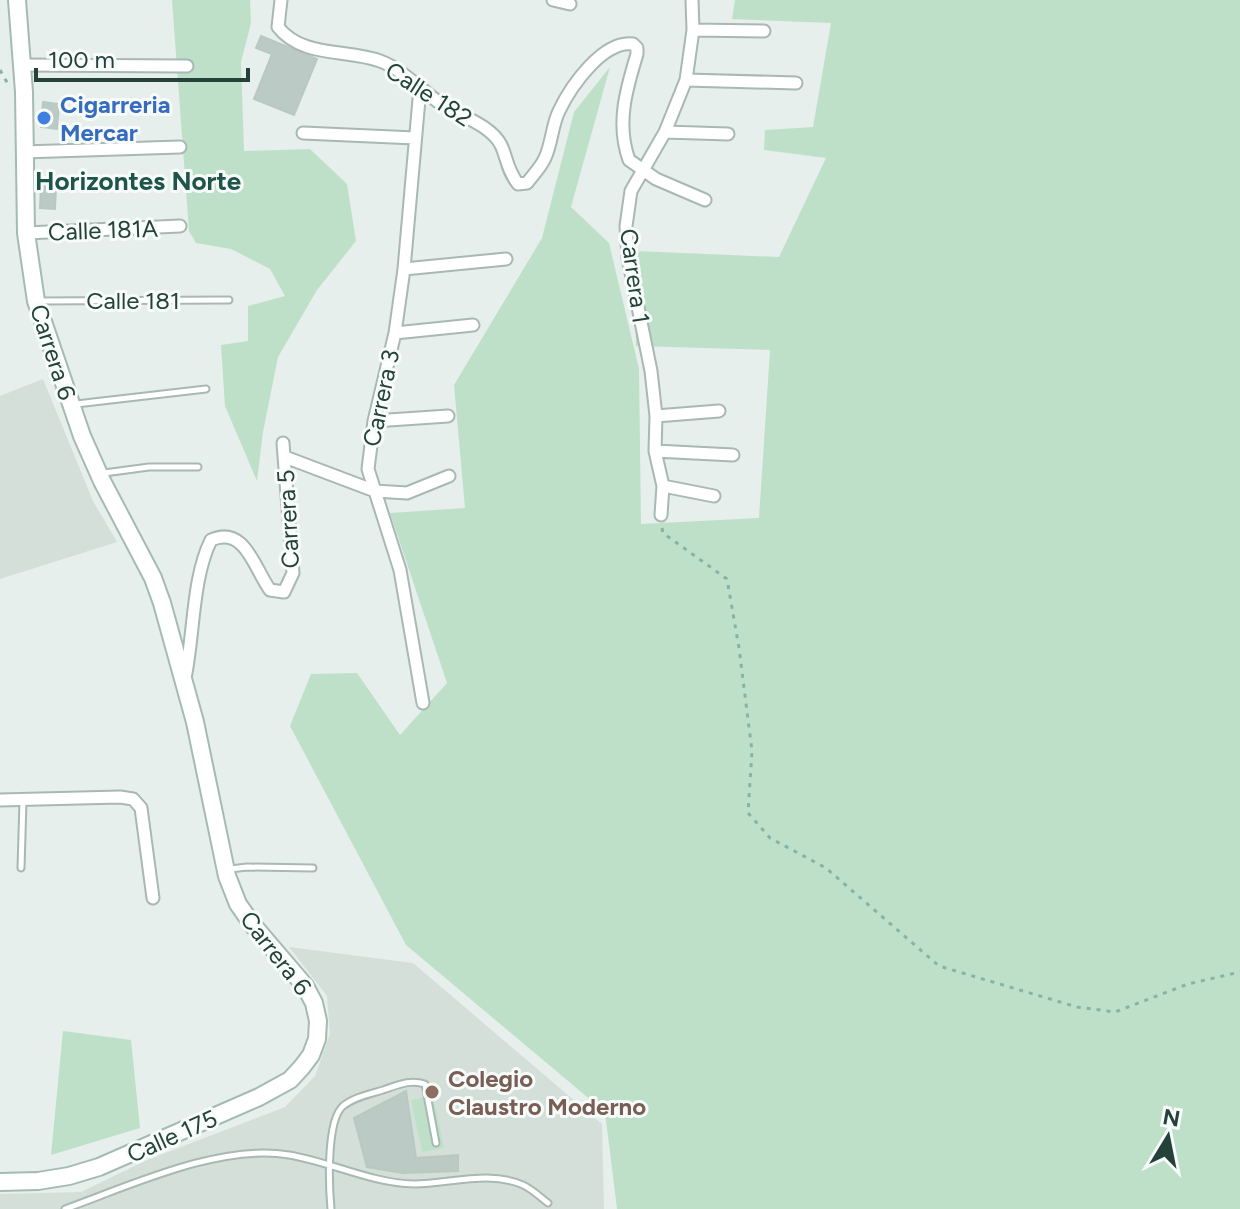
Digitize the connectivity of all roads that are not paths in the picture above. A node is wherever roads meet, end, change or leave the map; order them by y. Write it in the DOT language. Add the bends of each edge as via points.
graph roads {
  1 [pos="17,0"];
  2 [pos="281,0"];
  3 [pos="553,0"];
  4 [pos="692,0"];
  5 [pos="570,4"];
  6 [pos="693,30"];
  7 [pos="764,31"];
  8 [pos="21,65"];
  9 [pos="187,66"];
  10 [pos="686,80"];
  11 [pos="796,83"];
  12 [pos="420,88"];
  13 [pos="665,132"];
  14 [pos="303,133"];
  15 [pos="728,134"];
  16 [pos="415,138"];
  17 [pos="180,147"];
  18 [pos="23,152"];
  19 [pos="641,170"];
  20 [pos="705,200"];
  21 [pos="180,226"];
  22 [pos="26,233"];
  23 [pos="506,259"];
  24 [pos="404,269"];
  25 [pos="229,300"];
  26 [pos="36,301"];
  27 [pos="473,325"];
  28 [pos="395,333"];
  29 [pos="206,389"];
  30 [pos="70,405"];
  31 [pos="719,411"];
  32 [pos="448,416"];
  33 [pos="656,416"];
  34 [pos="374,421"];
  35 [pos="283,443"];
  36 [pos="655,451"];
  37 [pos="733,455"];
  38 [pos="285,457"];
  39 [pos="198,467"];
  40 [pos="99,474"];
  41 [pos="449,476"];
  42 [pos="663,486"];
  43 [pos="375,491"];
  44 [pos="714,496"];
  45 [pos="661,515"];
  46 [pos="211,540"];
  47 [pos="184,683"];
  48 [pos="423,703"];
  49 [pos="0,800"];
  50 [pos="23,800"];
  51 [pos="21,868"];
  52 [pos="313,868"];
  53 [pos="225,869"];
  54 [pos="153,898"];
  55 [pos="317,1039"];
  56 [pos="436,1143"];
  57 [pos="329,1166"];
  58 [pos="0,1182"];
  59 [pos="548,1203"];
  60 [pos="65,1209"];
  61 [pos="331,1209"];
  1 -- 8 [label="street, Carrera 6"];
  2 -- 12 [label="street, Calle 182" via="278,27 283,35 327,52 382,61"];
  3 -- 5 [label="street"];
  4 -- 6 [label="street, Carrera 1"];
  6 -- 7 [label="street"];
  6 -- 10 [label="street, Carrera 1"];
  8 -- 9 [label="street"];
  8 -- 18 [label="street, Carrera 6"];
  10 -- 11 [label="street"];
  10 -- 13 [label="street, Carrera 1"];
  12 -- 16 [label="street, Carrera 3"];
  12 -- 19 [label="street, Calle 182" via="487,130 501,145 518,184 527,183 545,158 559,112 582,74 611,48 633,44 637,54 625,92 622,134 629,160"];
  13 -- 15 [label="street"];
  13 -- 19 [label="street, Carrera 1"];
  14 -- 16 [label="street"];
  16 -- 24 [label="street, Carrera 3"];
  17 -- 18 [label="street"];
  18 -- 22 [label="street, Carrera 6"];
  19 -- 20 [label="street"];
  19 -- 33 [label="street, Carrera 1" via="631,191 626,226"];
  21 -- 22 [label="street, Calle 181A"];
  22 -- 26 [label="street, Carrera 6"];
  23 -- 24 [label="street"];
  24 -- 28 [label="street, Carrera 3"];
  25 -- 26 [label="lane, Calle 181"];
  26 -- 30 [label="street, Carrera 6"];
  27 -- 28 [label="street"];
  28 -- 34 [label="street, Carrera 3"];
  29 -- 30 [label="lane"];
  30 -- 40 [label="street, Carrera 6"];
  31 -- 33 [label="street"];
  32 -- 34 [label="street"];
  33 -- 36 [label="street, Carrera 1"];
  34 -- 43 [label="street, Carrera 3" via="368,469"];
  35 -- 38 [label="street, Carrera 5"];
  36 -- 37 [label="street"];
  36 -- 42 [label="street, Carrera 1"];
  38 -- 43 [label="street"];
  38 -- 46 [label="street, Carrera 5" via="293,573 284,592 270,590 239,540 224,535"];
  39 -- 40 [label="lane"];
  40 -- 47 [label="street, Carrera 6" via="153,578"];
  41 -- 43 [label="street" via="407,493"];
  42 -- 44 [label="street"];
  42 -- 45 [label="street, Carrera 1"];
  43 -- 48 [label="street, Carrera 3" via="400,570"];
  46 -- 47 [label="street, Carrera 6"];
  47 -- 53 [label="street, Carrera 6"];
  49 -- 50 [label="street"];
  50 -- 51 [label="lane"];
  50 -- 54 [label="street" via="133,799 141,808"];
  52 -- 53 [label="lane"];
  53 -- 55 [label="street, Carrera 6" via="238,904 305,986 314,1003"];
  55 -- 58 [label="street, Calle 175" via="290,1080 151,1146 69,1176"];
  56 -- 57 [label="lane" via="425,1084 414,1080 340,1108"];
  57 -- 59 [label="lane" via="413,1184 505,1180 525,1185"];
  57 -- 60 [label="lane" via="289,1155 226,1155"];
  57 -- 61 [label="lane"];
}
